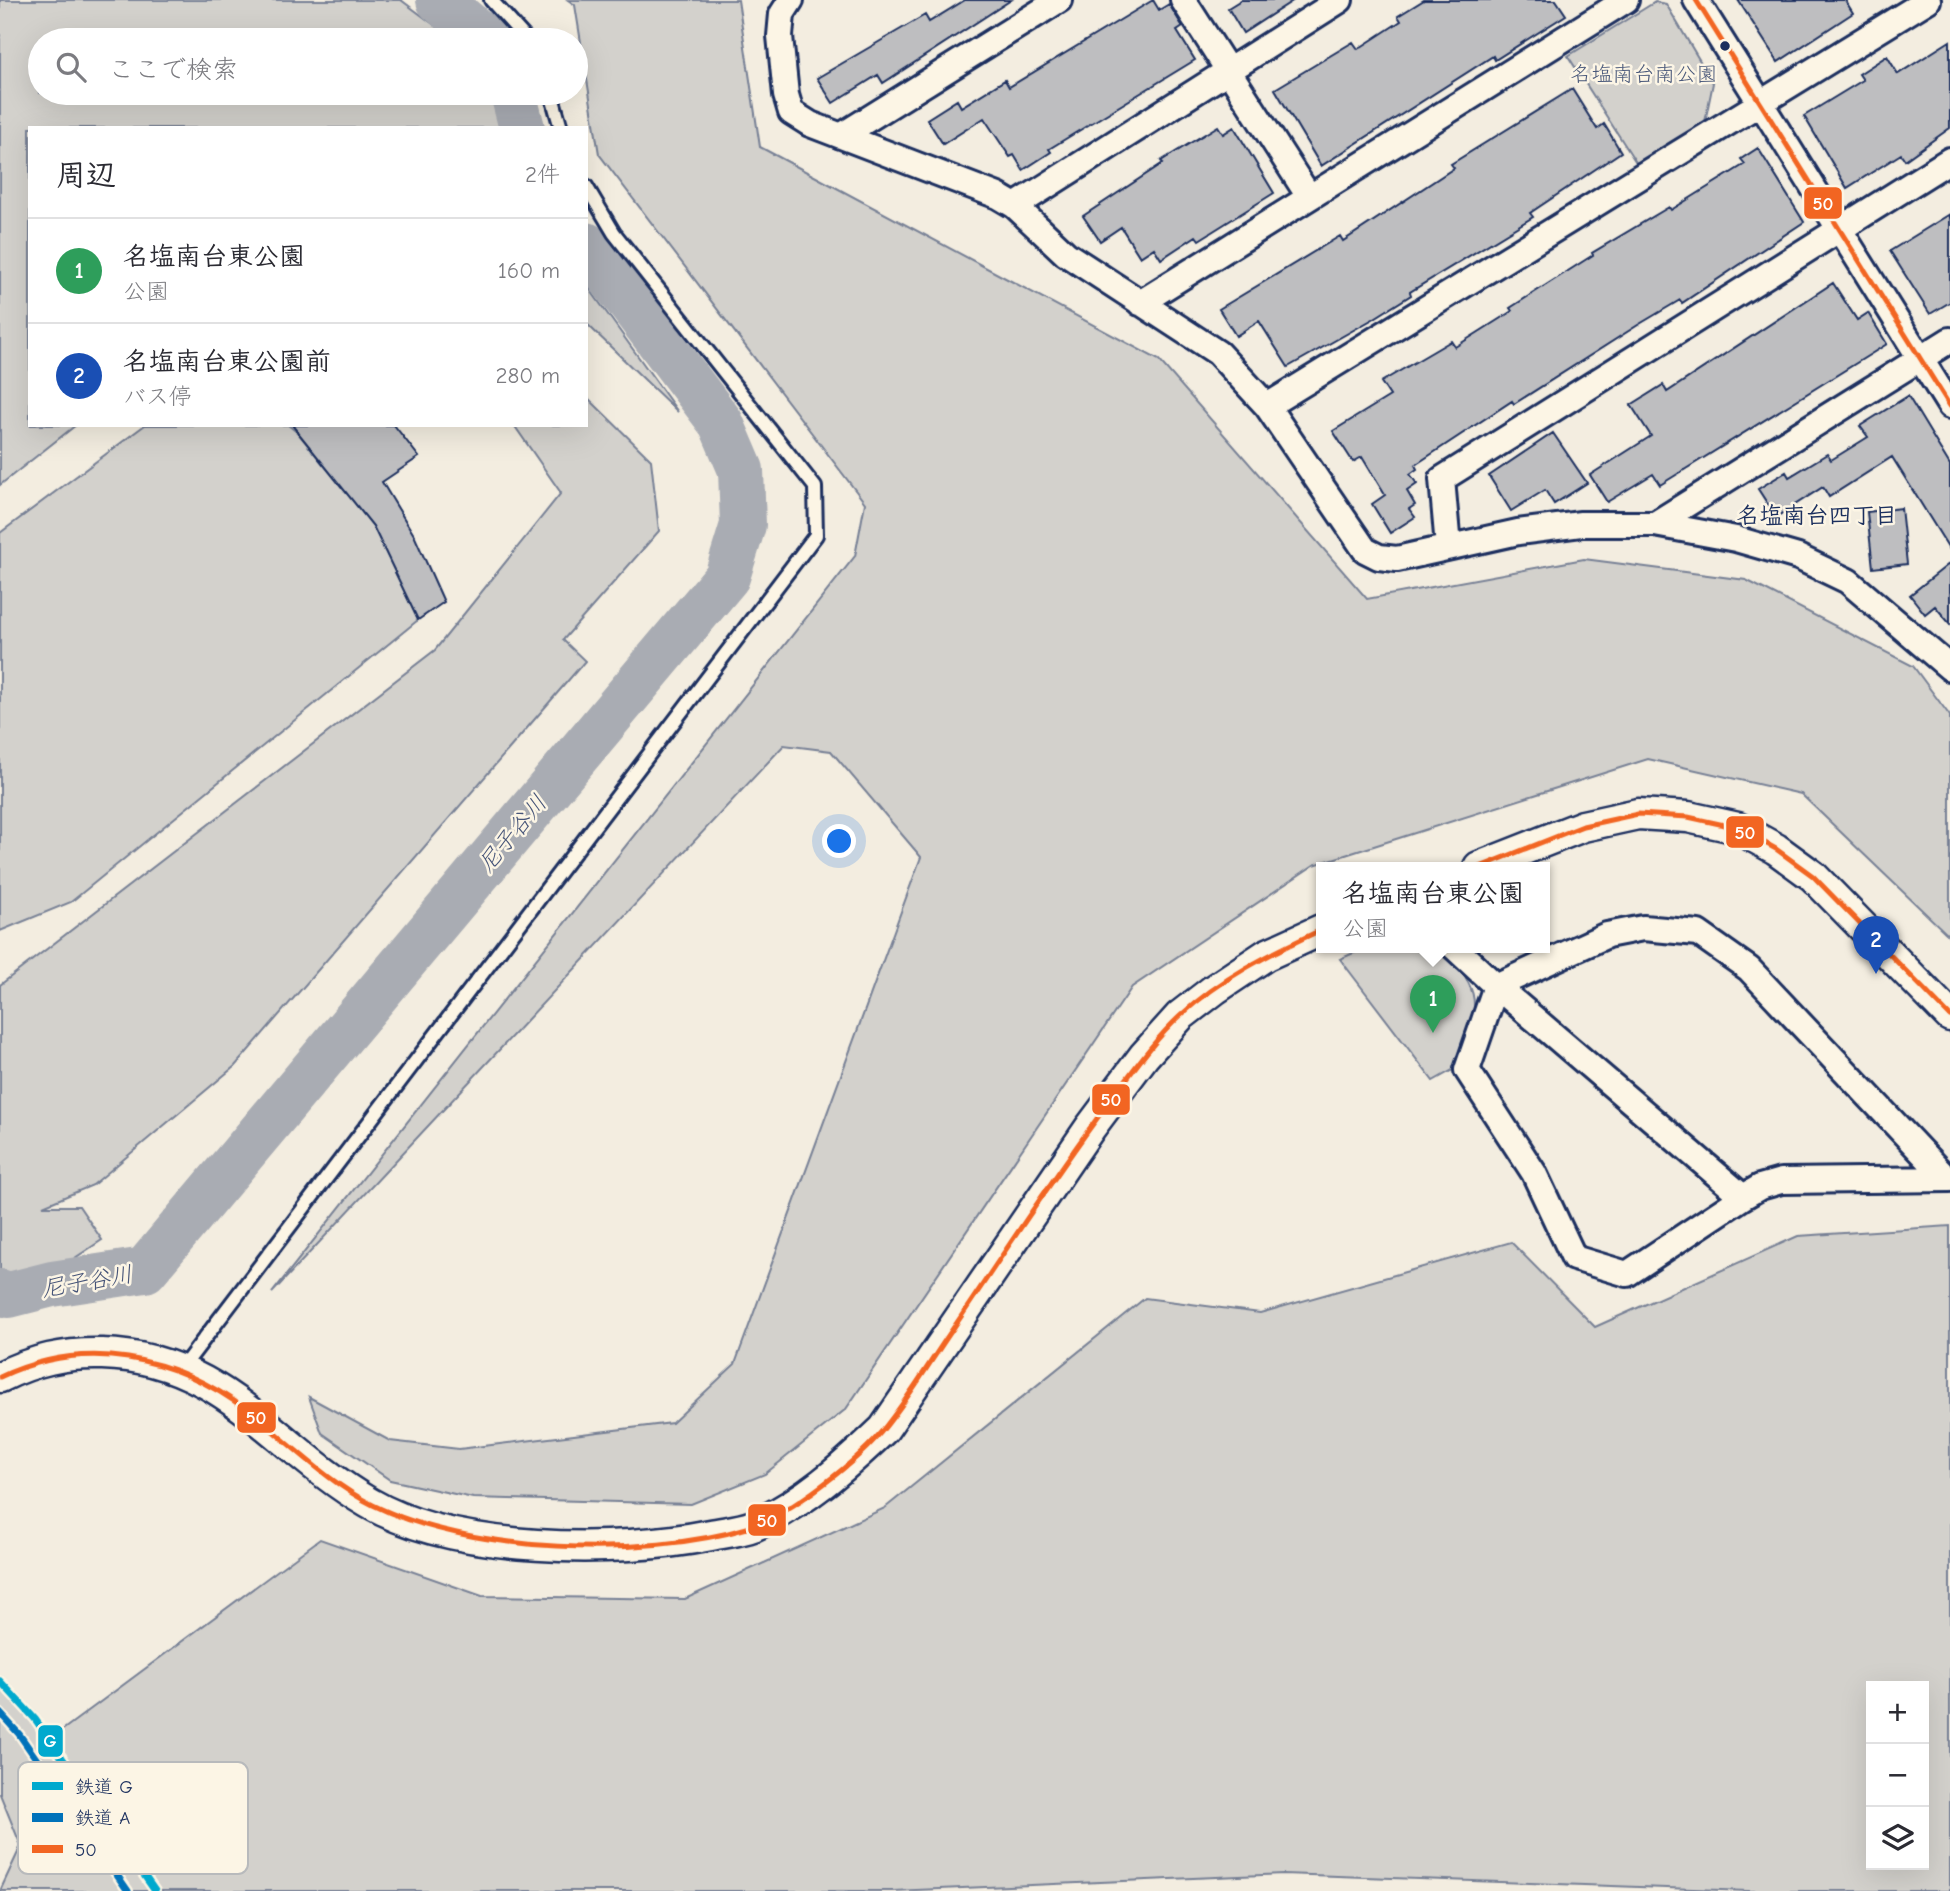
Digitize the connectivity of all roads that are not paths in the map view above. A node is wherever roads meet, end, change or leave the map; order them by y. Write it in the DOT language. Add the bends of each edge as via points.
graph roads {
  1 [pos="491,0"];
  2 [pos="791,0"];
  3 [pos="1059,0"];
  4 [pos="1183,0"];
  5 [pos="1340,0"];
  6 [pos="1626,0"];
  7 [pos="1696,0"];
  8 [pos="1928,0"];
  9 [pos="516,28"];
  10 [pos="1227,71"];
  11 [pos="554,105"];
  12 [pos="1762,105"];
  13 [pos="560,126"];
  14 [pos="841,136"];
  15 [pos="1950,160"];
  16 [pos="588,189"];
  17 [pos="1308,195"];
  18 [pos="1016,206"];
  19 [pos="1840,229"];
  20 [pos="1140,303"];
  21 [pos="1950,340"];
  22 [pos="1920,359"];
  23 [pos="1267,406"];
  24 [pos="1950,406"];
  25 [pos="1655,524"];
  26 [pos="1448,547"];
  27 [pos="1950,668"];
  28 [pos="1492,862"];
  29 [pos="1316,932"];
  30 [pos="1460,953"];
  31 [pos="1496,986"];
  32 [pos="1950,1016"];
  33 [pos="1949,1179"];
  34 [pos="1743,1197"];
  35 [pos="182,1368"];
  36 [pos="0,1377"];
  1 -- 9 [label="lane"];
  2 -- 14 [label="street" via="782,14 780,36 791,112"];
  3 -- 14 [label="street"];
  4 -- 10 [label="street"];
  5 -- 10 [label="street"];
  6 -- 17 [label="street"];
  7 -- 12 [label="street"];
  8 -- 12 [label="street"];
  10 -- 17 [label="street"];
  10 -- 18 [label="street"];
  11 -- 13 [label="lane"];
  12 -- 19 [label="street"];
  12 -- 23 [label="street"];
  14 -- 18 [label="street"];
  15 -- 19 [label="street"];
  16 -- 35 [label="lane" via="614,233 815,487 816,535"];
  17 -- 20 [label="street"];
  18 -- 20 [label="street" via="1066,254"];
  19 -- 22 [label="street"];
  19 -- 26 [label="street" via="1442,479"];
  20 -- 23 [label="street" via="1218,353"];
  21 -- 22 [label="street"];
  22 -- 24 [label="street"];
  22 -- 25 [label="street"];
  23 -- 26 [label="street" via="1364,550 1397,559"];
  25 -- 26 [label="street" via="1581,524"];
  25 -- 27 [label="street" via="1736,539 1798,558 1848,581"];
  28 -- 32 [label="street" via="1583,826 1638,814 1688,817 1738,828 1813,876"];
  29 -- 35 [label="street" via="1266,955 1180,1016 1090,1128 884,1429 801,1501 750,1527 686,1540 577,1546 457,1534 370,1504 227,1395"];
  30 -- 31 [label="street"];
  31 -- 33 [label="street" via="1607,935 1643,928 1698,933 1749,969"];
  31 -- 34 [label="street"];
  31 -- 34 [label="street" via="1467,1070 1534,1173 1574,1258 1627,1274"];
  33 -- 34 [label="street" via="1780,1181"];
  35 -- 36 [label="street" via="147,1358 78,1354 42,1359"];
}
